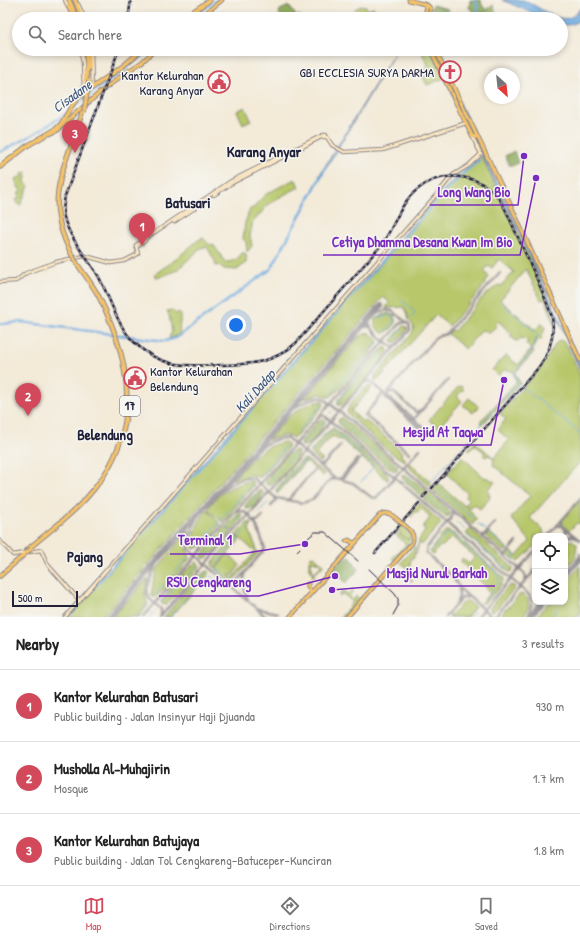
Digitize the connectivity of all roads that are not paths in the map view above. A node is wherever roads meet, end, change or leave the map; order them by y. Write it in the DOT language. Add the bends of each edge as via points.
graph roads {
  1 [pos="65,0"];
  2 [pos="70,0"];
  3 [pos="75,0"];
  4 [pos="209,0"];
  5 [pos="222,0"];
  6 [pos="411,0"];
  7 [pos="419,0"];
  8 [pos="68,6"];
  9 [pos="428,6"];
  10 [pos="72,12"];
  11 [pos="74,12"];
  12 [pos="76,12"];
  13 [pos="81,12"];
  14 [pos="192,12"];
  15 [pos="207,12"];
  16 [pos="426,12"];
  17 [pos="428,12"];
  18 [pos="84,56"];
  19 [pos="85,56"];
  20 [pos="91,56"];
  21 [pos="131,56"];
  22 [pos="134,56"];
  23 [pos="148,56"];
  24 [pos="434,56"];
  25 [pos="438,56"];
  26 [pos="89,84"];
  27 [pos="452,88"];
  28 [pos="82,94"];
  29 [pos="69,108"];
  30 [pos="466,123"];
  31 [pos="51,132"];
  32 [pos="326,135"];
  33 [pos="475,136"];
  34 [pos="323,137"];
  35 [pos="313,141"];
  36 [pos="337,148"];
  37 [pos="0,166"];
  38 [pos="77,260"];
  39 [pos="0,283"];
  40 [pos="580,361"];
  41 [pos="107,474"];
  42 [pos="358,540"];
  43 [pos="0,541"];
  44 [pos="346,541"];
  45 [pos="25,552"];
  46 [pos="0,575"];
  47 [pos="308,584"];
  48 [pos="304,589"];
  49 [pos="309,589"];
  50 [pos="310,594"];
  51 [pos="80,601"];
  52 [pos="65,617"];
  53 [pos="290,617"];
  54 [pos="347,617"];
  1 -- 8 [label="main road"];
  2 -- 11 [label="highway"];
  3 -- 12 [label="highway"];
  3 -- 13 [label="main road"];
  4 -- 14 [label="highway"];
  5 -- 15 [label="main road"];
  6 -- 9 [label="main road"];
  7 -- 9 [label="main road"];
  8 -- 10 [label="highway"];
  9 -- 16 [label="main road"];
  9 -- 17 [label="main road"];
  18 -- 26 [label="main road"];
  19 -- 26 [label="highway, 17"];
  20 -- 26 [label="main road"];
  21 -- 26 [label="highway"];
  22 -- 29 [label="highway" via="79,97"];
  23 -- 31 [label="main road" via="103,90 59,129"];
  24 -- 27 [label="main road"];
  25 -- 27 [label="main road"];
  26 -- 28 [label="highway"];
  26 -- 28 [label="main road"];
  26 -- 38 [label="highway, 17, bridge" via="60,189 59,210 63,231"];
  27 -- 30 [label="main road"];
  27 -- 33 [label="main road"];
  28 -- 29 [label="highway"];
  29 -- 31 [label="highway"];
  30 -- 33 [label="main road"];
  30 -- 36 [label="main road" via="383,150 347,152"];
  31 -- 37 [label="highway" via="26,146"];
  32 -- 34 [label="main road"];
  32 -- 35 [label="main road"];
  32 -- 36 [label="main road"];
  33 -- 40 [label="main road"];
  33 -- 51 [label="main road" via="481,154 445,182"];
  34 -- 35 [label="main road"];
  34 -- 36 [label="main road"];
  35 -- 38 [label="main road" via="231,181 136,246 138,254 124,261 112,263 86,256"];
  38 -- 39 [label="main road" via="56,263 16,282"];
  38 -- 41 [label="highway, 17" via="99,293 116,337 126,373 126,422 121,442"];
  41 -- 45 [label="highway, 17" via="91,494"];
  41 -- 45 [label="highway, 17, bridge" via="88,500"];
  42 -- 44 [label="main road" via="354,543"];
  42 -- 50 [label="main road"];
  42 -- 54 [label="main road, bridge" via="382,514 390,514 412,533 413,542"];
  43 -- 45 [label="main road" via="12,554"];
  45 -- 46 [label="highway, 17"];
  45 -- 51 [label="main road" via="41,550 48,565"];
  47 -- 49 [label="main road"];
  48 -- 49 [label="main road"];
  49 -- 50 [label="main road"];
  50 -- 53 [label="main road"];
  51 -- 52 [label="main road"];
}
